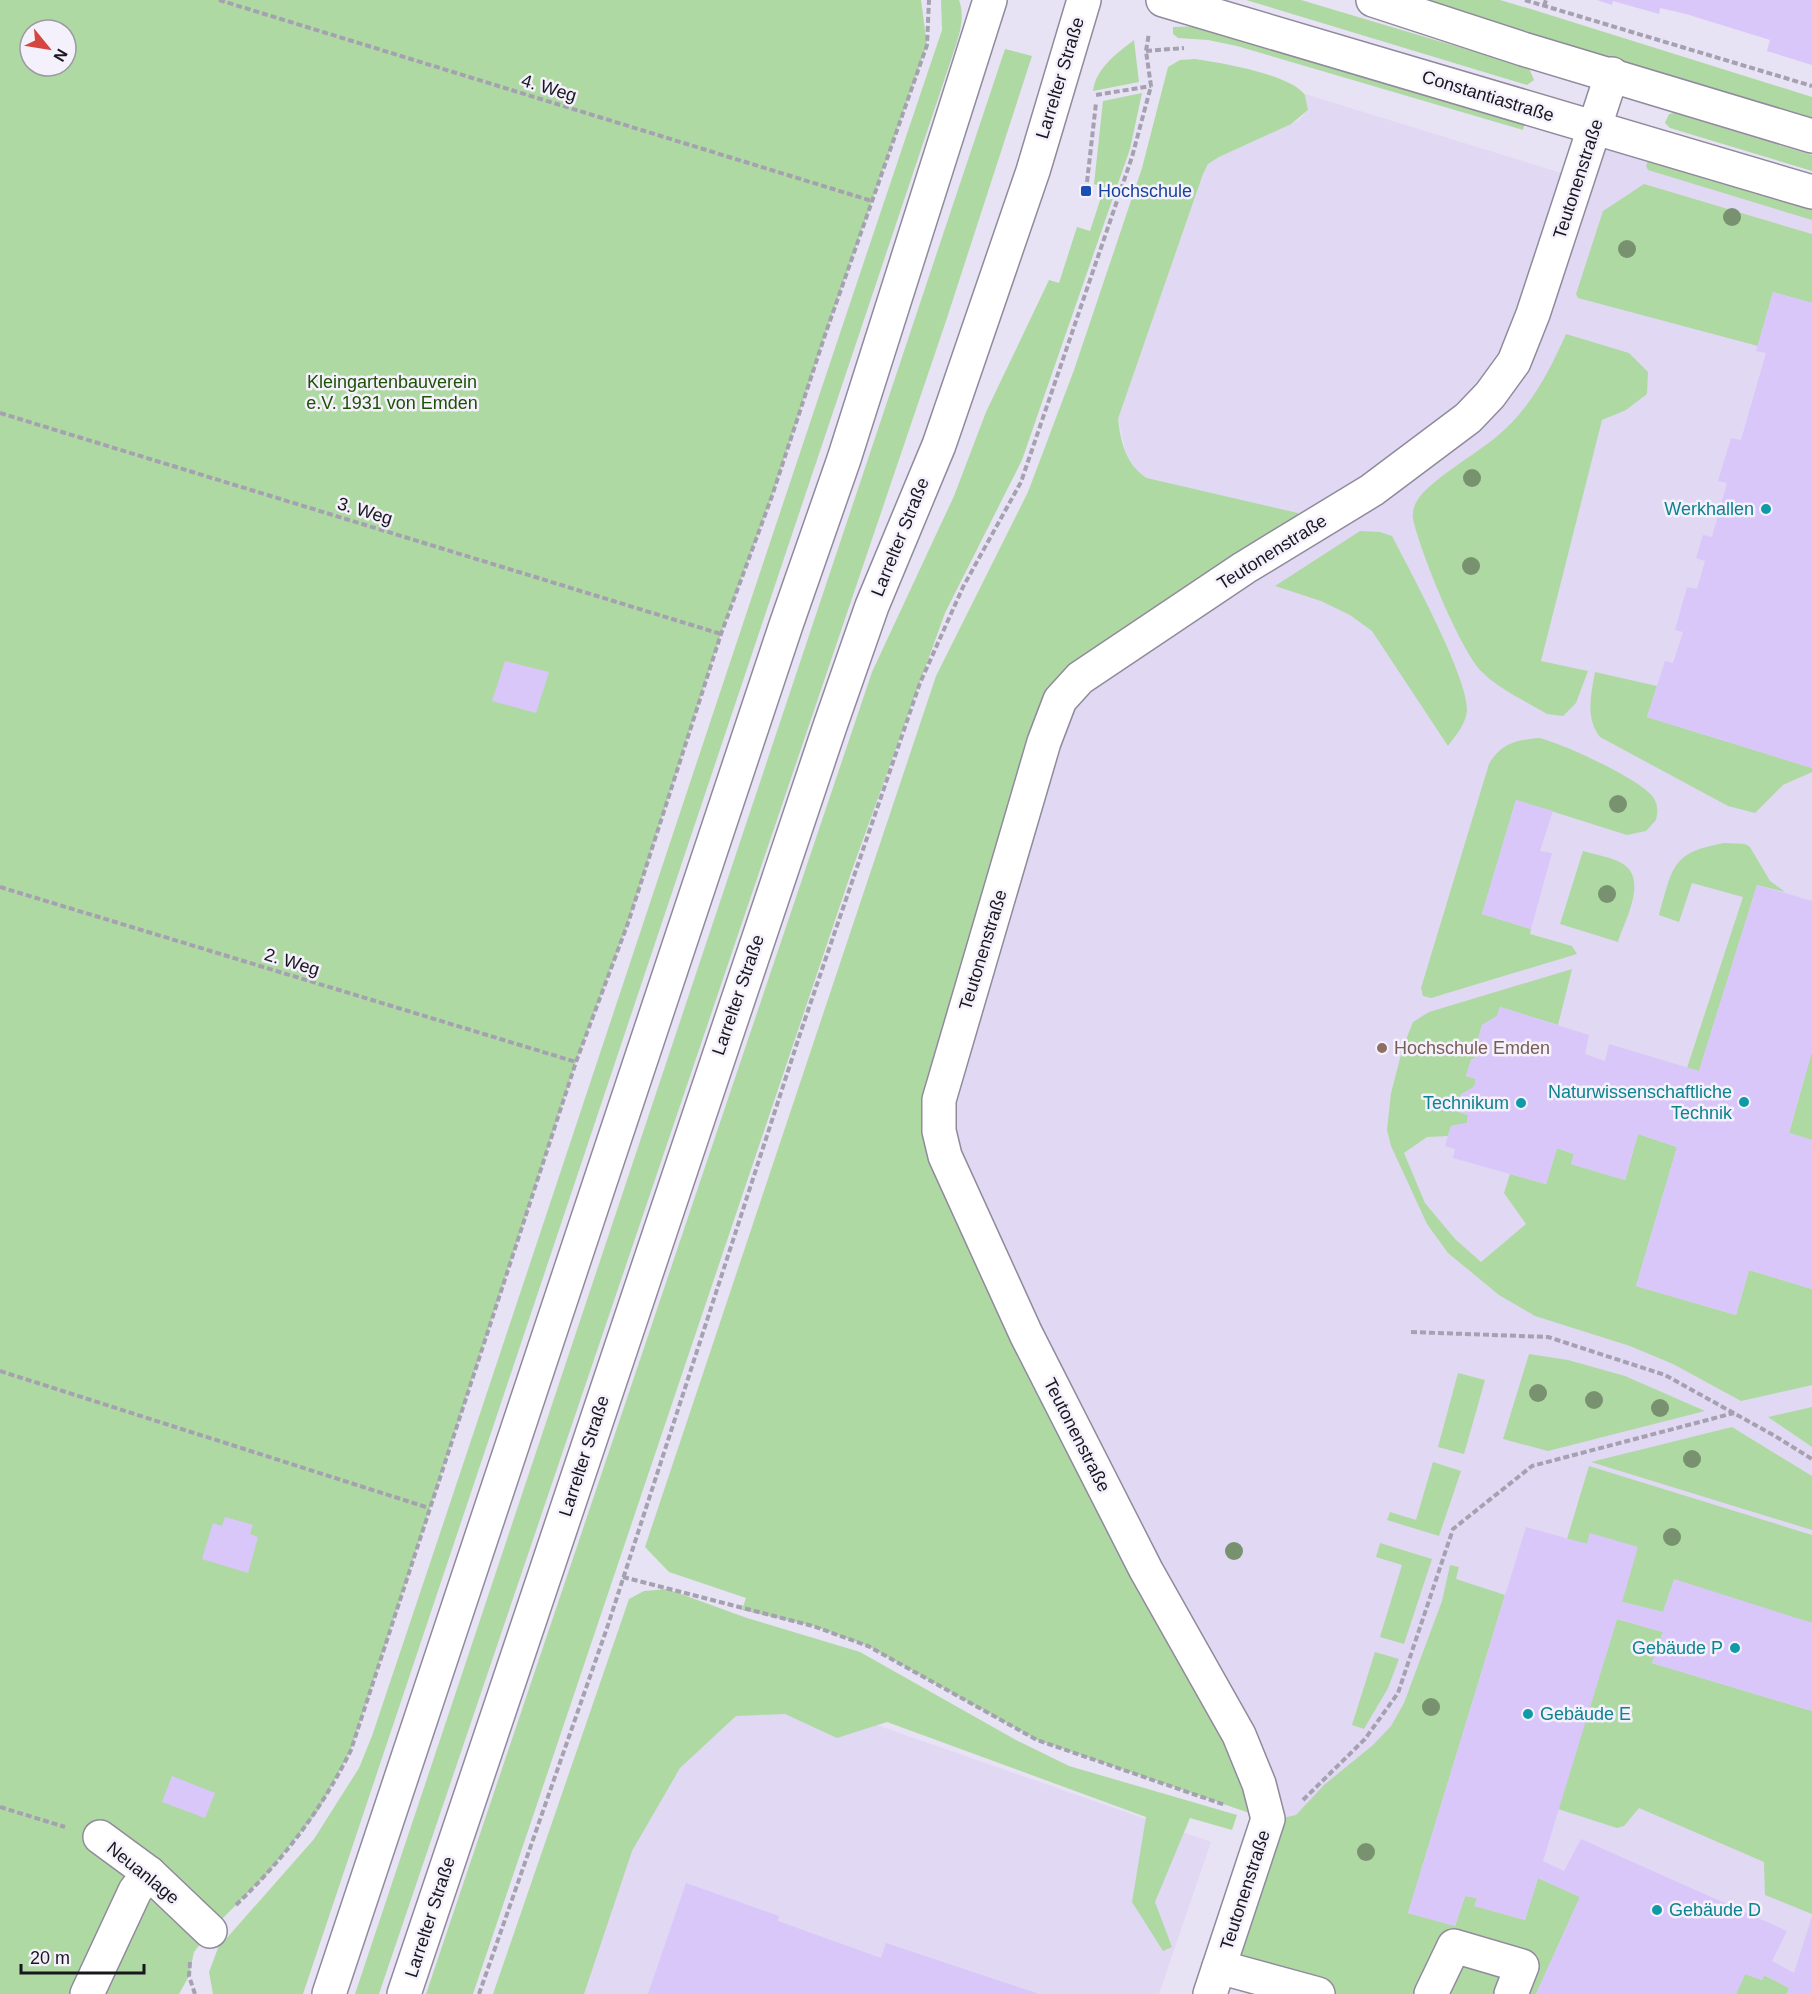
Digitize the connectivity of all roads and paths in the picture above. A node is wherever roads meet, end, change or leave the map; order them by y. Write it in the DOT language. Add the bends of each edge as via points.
graph roads {
  1 [pos="219,0"];
  2 [pos="929,0"];
  3 [pos="990,0"];
  4 [pos="1084,0"];
  5 [pos="1163,0"];
  6 [pos="1373,0"];
  7 [pos="1525,0"];
  8 [pos="1546,0"];
  9 [pos="1544,6"];
  10 [pos="1149,31"];
  11 [pos="1612,74"];
  12 [pos="1151,86"];
  13 [pos="1812,86"];
  14 [pos="1595,128"];
  15 [pos="1812,136"];
  16 [pos="1086,191"];
  17 [pos="1812,192"];
  18 [pos="872,201"];
  19 [pos="0,413"];
  20 [pos="721,634"];
  21 [pos="0,887"];
  22 [pos="576,1062"];
  23 [pos="1411,1332"];
  24 [pos="0,1371"];
  25 [pos="1734,1413"];
  26 [pos="1812,1459"];
  27 [pos="429,1508"];
  28 [pos="623,1577"];
  29 [pos="0,1807"];
  30 [pos="1268,1819"];
  31 [pos="100,1837"];
  32 [pos="149,1873"];
  33 [pos="210,1931"];
  34 [pos="1215,1980"];
  35 [pos="87,1994"];
  36 [pos="329,1994"];
  37 [pos="404,1994"];
  38 [pos="479,1994"];
  39 [pos="1318,1994"];
  40 [pos="1431,1994"];
  41 [pos="1511,1994"];
  1 -- 18 [label="path, 4. Weg"];
  2 -- 18 [label="path" via="927,45"];
  3 -- 36 [label="street" via="844,459"];
  4 -- 37 [label="street, Larrelter Straße" via="1021,204 939,445 876,596 823,748"];
  5 -- 14 [label="street, Constantiastraße"];
  6 -- 11 [label="street"];
  7 -- 9 [label="path"];
  8 -- 9 [label="path"];
  9 -- 13 [label="path"];
  10 -- 12 [label="path" via="1146,51"];
  11 -- 14 [label="street, Teutonenstraße"];
  11 -- 15 [label="street"];
  12 -- 16 [label="path" via="1096,95"];
  12 -- 28 [label="path" via="1132,157 1021,482 963,587 916,693 830,942"];
  14 -- 17 [label="street, Constantiastraße"];
  14 -- 30 [label="street, Teutonenstraße" via="1533,314 1514,362 1490,395 1468,418 1372,490 1125,646 1080,678 1060,700 1044,742 939,1100 939,1131 945,1156 972,1217 1026,1334 1146,1570 1239,1736"];
  18 -- 20 [label="path"];
  19 -- 20 [label="path, 3. Weg"];
  20 -- 22 [label="path" via="628,923"];
  21 -- 22 [label="path, 2. Weg"];
  22 -- 27 [label="path"];
  23 -- 25 [label="path" via="1548,1336 1665,1375"];
  24 -- 27 [label="path"];
  25 -- 26 [label="path"];
  25 -- 30 [label="path" via="1532,1466 1453,1529 1398,1693 1365,1740 1295,1808"];
  27 -- 33 [label="path" via="351,1750 334,1784 318,1811 267,1874"];
  28 -- 30 [label="path" via="813,1626 868,1646 1037,1740"];
  28 -- 38 [label="path"];
  29 -- 31 [label="path, Neuanlage"];
  30 -- 34 [label="street, Teutonenstraße"];
  31 -- 32 [label="street, Neuanlage"];
  32 -- 33 [label="street, Neuanlage"];
  32 -- 35 [label="street" via="135,1891"];
  34 -- 39 [label="street"];
  40 -- 41 [label="street" via="1454,1946 1522,1966"];
}
